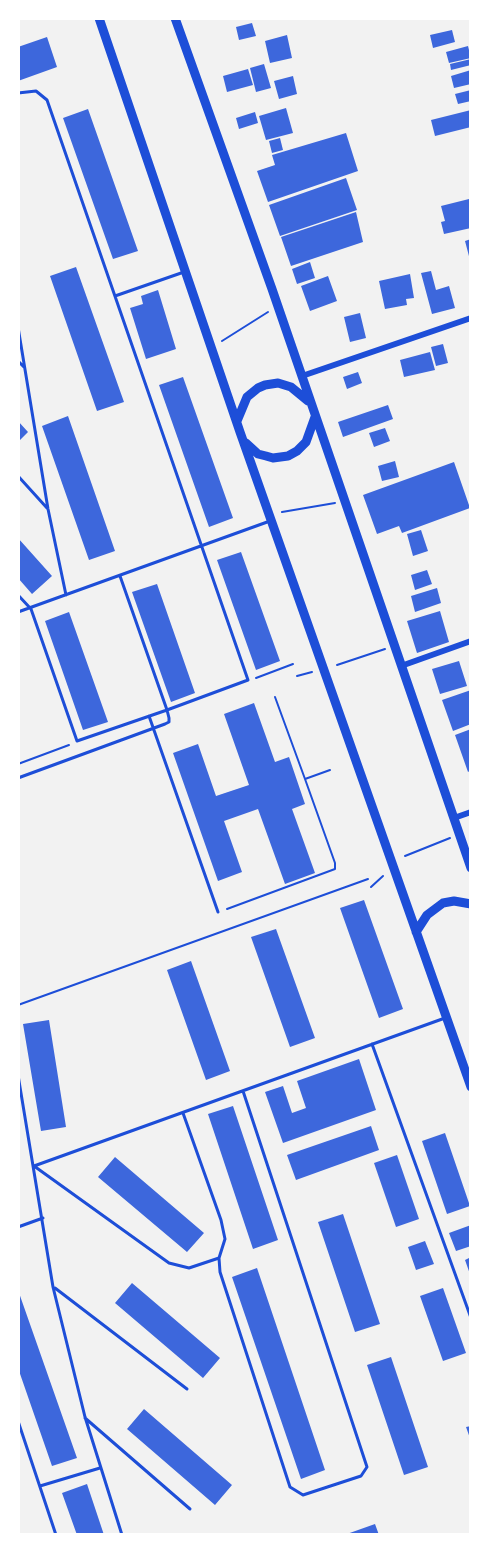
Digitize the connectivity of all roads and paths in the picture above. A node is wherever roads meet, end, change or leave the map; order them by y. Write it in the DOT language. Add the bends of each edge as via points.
graph roads {
  1 [pos="99,18"];
  2 [pos="175,18"];
  3 [pos="18,93"];
  4 [pos="186,272"];
  5 [pos="115,296"];
  6 [pos="278,306"];
  7 [pos="471,318"];
  8 [pos="18,327"];
  9 [pos="212,347"];
  10 [pos="18,361"];
  11 [pos="25,368"];
  12 [pos="302,376"];
  13 [pos="310,403"];
  14 [pos="315,417"];
  15 [pos="237,422"];
  16 [pos="244,441"];
  17 [pos="18,476"];
  18 [pos="344,502"];
  19 [pos="48,509"];
  20 [pos="271,517"];
  21 [pos="202,546"];
  22 [pos="120,576"];
  23 [pos="18,595"];
  24 [pos="66,595"];
  25 [pos="30,609"];
  26 [pos="18,612"];
  27 [pos="471,641"];
  28 [pos="394,646"];
  29 [pos="293,664"];
  30 [pos="337,665"];
  31 [pos="400,666"];
  32 [pos="313,672"];
  33 [pos="297,676"];
  34 [pos="249,680"];
  35 [pos="275,697"];
  36 [pos="167,710"];
  37 [pos="149,716"];
  38 [pos="154,728"];
  39 [pos="77,741"];
  40 [pos="18,764"];
  41 [pos="330,770"];
  42 [pos="18,778"];
  43 [pos="305,779"];
  44 [pos="471,812"];
  45 [pos="454,818"];
  46 [pos="460,834"];
  47 [pos="405,856"];
  48 [pos="471,868"];
  49 [pos="383,876"];
  50 [pos="368,879"];
  51 [pos="371,887"];
  52 [pos="471,904"];
  53 [pos="218,912"];
  54 [pos="416,932"];
  55 [pos="18,1005"];
  56 [pos="446,1017"];
  57 [pos="372,1044"];
  58 [pos="18,1075"];
  59 [pos="471,1087"];
  60 [pos="243,1091"];
  61 [pos="183,1113"];
  62 [pos="34,1166"];
  63 [pos="42,1218"];
  64 [pos="18,1227"];
  65 [pos="219,1258"];
  66 [pos="53,1287"];
  67 [pos="471,1318"];
  68 [pos="187,1389"];
  69 [pos="85,1418"];
  70 [pos="18,1421"];
  71 [pos="100,1468"];
  72 [pos="40,1486"];
  73 [pos="190,1509"];
  74 [pos="56,1535"];
  75 [pos="122,1535"];
  1 -- 4 [label="main road"];
  2 -- 6 [label="main road"];
  3 -- 5 [label="lane" via="36,91 47,100"];
  4 -- 5 [label="lane"];
  4 -- 9 [label="main road"];
  5 -- 21 [label="lane"];
  6 -- 9 [label="path"];
  6 -- 12 [label="main road"];
  7 -- 12 [label="street"];
  8 -- 11 [label="lane"];
  9 -- 15 [label="main road"];
  10 -- 11 [label="lane"];
  11 -- 19 [label="lane"];
  12 -- 13 [label="main road"];
  13 -- 14 [label="main road"];
  13 -- 15 [label="main road" via="291,387 265,385 246,397"];
  14 -- 16 [label="main road" via="306,442 288,456 258,454"];
  14 -- 18 [label="main road"];
  15 -- 16 [label="main road"];
  16 -- 20 [label="main road"];
  17 -- 19 [label="lane"];
  18 -- 20 [label="path"];
  18 -- 28 [label="main road"];
  19 -- 24 [label="lane"];
  20 -- 21 [label="lane"];
  20 -- 54 [label="main road"];
  21 -- 22 [label="lane"];
  21 -- 34 [label="lane"];
  22 -- 24 [label="lane"];
  22 -- 36 [label="lane"];
  23 -- 25 [label="lane"];
  24 -- 25 [label="lane"];
  25 -- 26 [label="lane"];
  25 -- 39 [label="lane"];
  27 -- 31 [label="street"];
  28 -- 30 [label="path"];
  28 -- 31 [label="main road"];
  29 -- 34 [label="path"];
  31 -- 45 [label="main road"];
  32 -- 33 [label="path"];
  34 -- 36 [label="lane"];
  35 -- 43 [label="path"];
  36 -- 37 [label="lane"];
  36 -- 38 [label="lane" via="169,722"];
  37 -- 38 [label="lane"];
  37 -- 39 [label="lane"];
  38 -- 42 [label="lane"];
  38 -- 53 [label="lane"];
  39 -- 40 [label="path"];
  41 -- 43 [label="path"];
  43 -- 53 [label="path" via="335,869"];
  44 -- 45 [label="street"];
  45 -- 46 [label="main road"];
  46 -- 47 [label="path"];
  46 -- 48 [label="main road"];
  49 -- 51 [label="path"];
  50 -- 55 [label="path"];
  52 -- 54 [label="main road" via="443,903 427,915"];
  54 -- 56 [label="main road"];
  56 -- 57 [label="lane"];
  56 -- 59 [label="main road"];
  57 -- 60 [label="lane"];
  57 -- 67 [label="lane"];
  58 -- 62 [label="lane"];
  60 -- 61 [label="lane"];
  60 -- 65 [label="lane" via="367,1467 361,1476 303,1495 290,1487 220,1272"];
  61 -- 62 [label="lane"];
  61 -- 65 [label="lane" via="221,1220 225,1239"];
  62 -- 63 [label="lane"];
  62 -- 65 [label="lane" via="169,1263 189,1268"];
  63 -- 64 [label="lane"];
  63 -- 66 [label="lane"];
  66 -- 68 [label="lane"];
  66 -- 69 [label="lane"];
  69 -- 71 [label="lane"];
  69 -- 73 [label="lane"];
  70 -- 72 [label="lane"];
  71 -- 72 [label="lane"];
  71 -- 75 [label="lane"];
  72 -- 74 [label="lane"];
}
